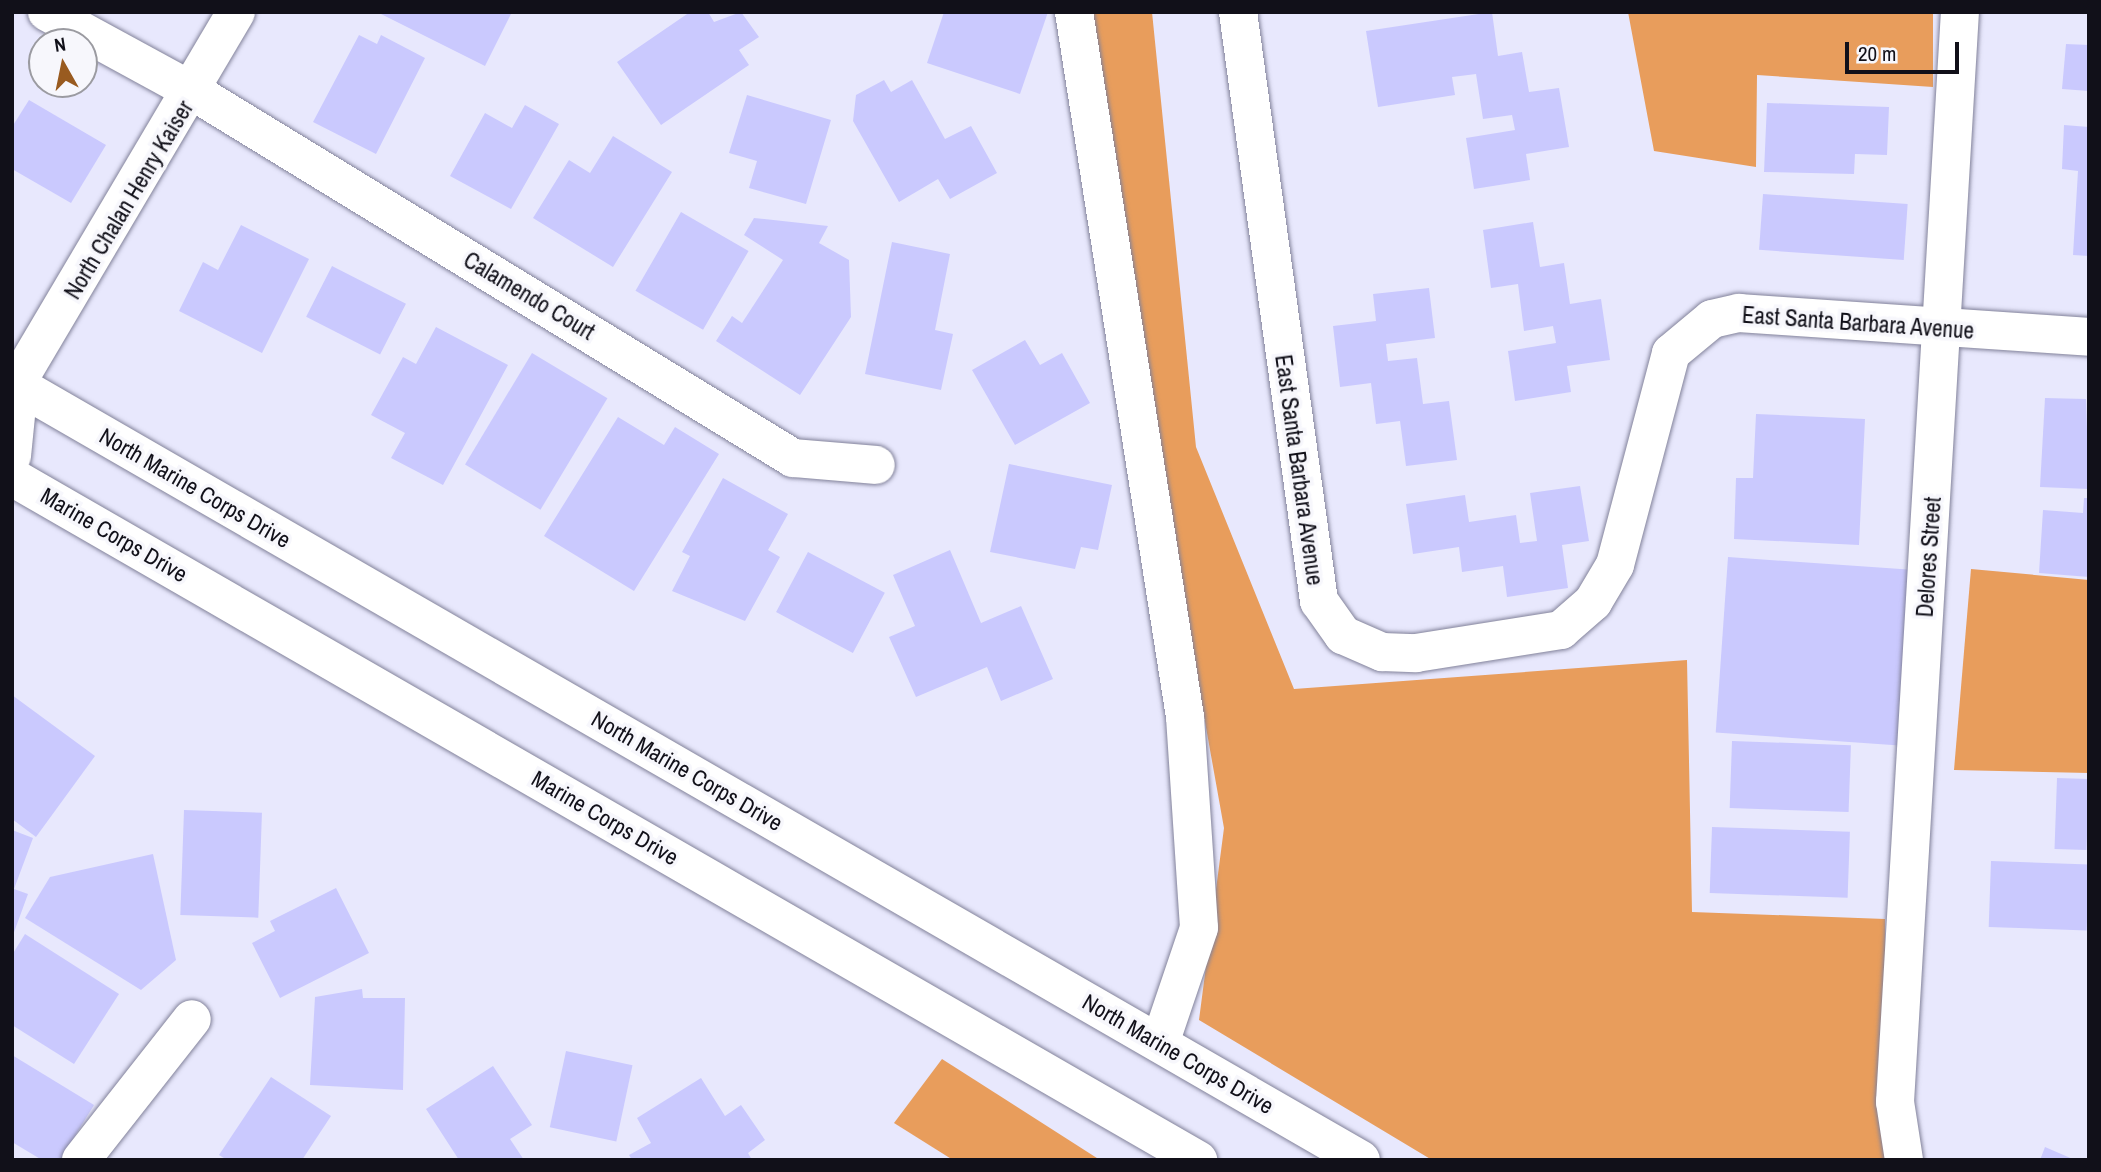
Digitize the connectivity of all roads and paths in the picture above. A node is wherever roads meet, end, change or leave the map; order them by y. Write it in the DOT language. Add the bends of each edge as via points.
graph roads {
  1 [pos="47,12"];
  2 [pos="236,12"];
  3 [pos="1074,12"];
  4 [pos="1238,12"];
  5 [pos="1959,12"];
  6 [pos="194,92"];
  7 [pos="1943,329"];
  8 [pos="2089,337"];
  9 [pos="14,386"];
  10 [pos="12,456"];
  11 [pos="876,465"];
  12 [pos="12,477"];
  13 [pos="192,1019"];
  14 [pos="1160,1043"];
  15 [pos="81,1160"];
  16 [pos="1198,1160"];
  17 [pos="1361,1160"];
  18 [pos="1904,1160"];
  1 -- 6 [label="street, Calamendo Court"];
  2 -- 6 [label="street, North Chalan Henry Kaiser"];
  3 -- 14 [label="street" via="1185,717 1199,928"];
  4 -- 7 [label="street, East Santa Barbara Avenue" via="1303,516 1319,601 1343,635 1382,652 1483,645 1561,630 1593,602 1615,565 1671,354 1712,319 1739,313"];
  5 -- 7 [label="street, Delores Street"];
  6 -- 9 [label="street, North Chalan Henry Kaiser"];
  6 -- 11 [label="street, Calamendo Court" via="793,458"];
  7 -- 8 [label="street, East Santa Barbara Avenue"];
  7 -- 18 [label="street, Delores Street" via="1895,1102"];
  9 -- 10 [label="street"];
  9 -- 14 [label="street, North Marine Corps Drive"];
  12 -- 16 [label="street, Marine Corps Drive"];
  13 -- 15 [label="street"];
  14 -- 17 [label="street, North Marine Corps Drive"];
}
